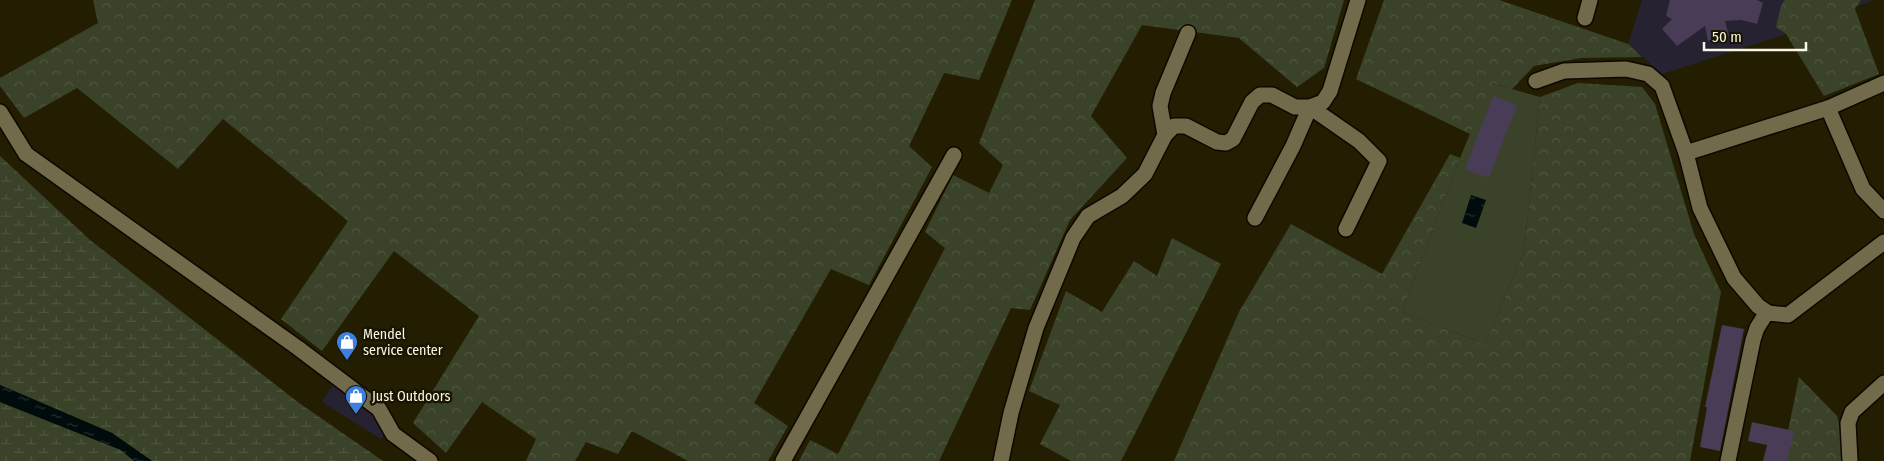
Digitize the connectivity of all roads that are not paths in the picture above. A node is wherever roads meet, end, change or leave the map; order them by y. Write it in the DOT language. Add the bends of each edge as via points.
graph roads {
  1 [pos="1358,0"];
  2 [pos="1590,0"];
  3 [pos="1584,18"];
  4 [pos="1188,33"];
  5 [pos="1536,81"];
  6 [pos="1884,83"];
  7 [pos="1310,107"];
  8 [pos="1828,108"];
  9 [pos="0,112"];
  10 [pos="1165,135"];
  11 [pos="1686,152"];
  12 [pos="954,154"];
  13 [pos="1884,211"];
  14 [pos="1255,218"];
  15 [pos="1346,229"];
  16 [pos="1884,242"];
  17 [pos="1767,312"];
  18 [pos="1884,383"];
  19 [pos="430,461"];
  20 [pos="783,461"];
  21 [pos="1002,461"];
  22 [pos="1728,461"];
  23 [pos="1850,461"];
  1 -- 7 [label="street" via="1330,90 1324,102"];
  2 -- 3 [label="street"];
  4 -- 10 [label="street" via="1162,99"];
  5 -- 11 [label="street" via="1564,72 1626,69 1648,74 1662,86"];
  6 -- 8 [label="street"];
  7 -- 10 [label="street" via="1295,107 1272,96 1260,95 1252,102 1233,138 1226,143 1217,142 1186,126 1174,126"];
  7 -- 14 [label="street"];
  7 -- 15 [label="street" via="1359,141 1379,161"];
  8 -- 11 [label="street"];
  8 -- 13 [label="street" via="1863,189"];
  9 -- 19 [label="street" via="26,154 379,409 393,434"];
  10 -- 21 [label="street" via="1144,174 1122,196 1088,216 1073,238 1036,328 1011,413"];
  11 -- 17 [label="street" via="1700,208 1734,278"];
  12 -- 20 [label="street"];
  16 -- 17 [label="street" via="1788,315"];
  17 -- 22 [label="street" via="1757,328"];
  18 -- 23 [label="street" via="1852,412 1848,422"];
}
